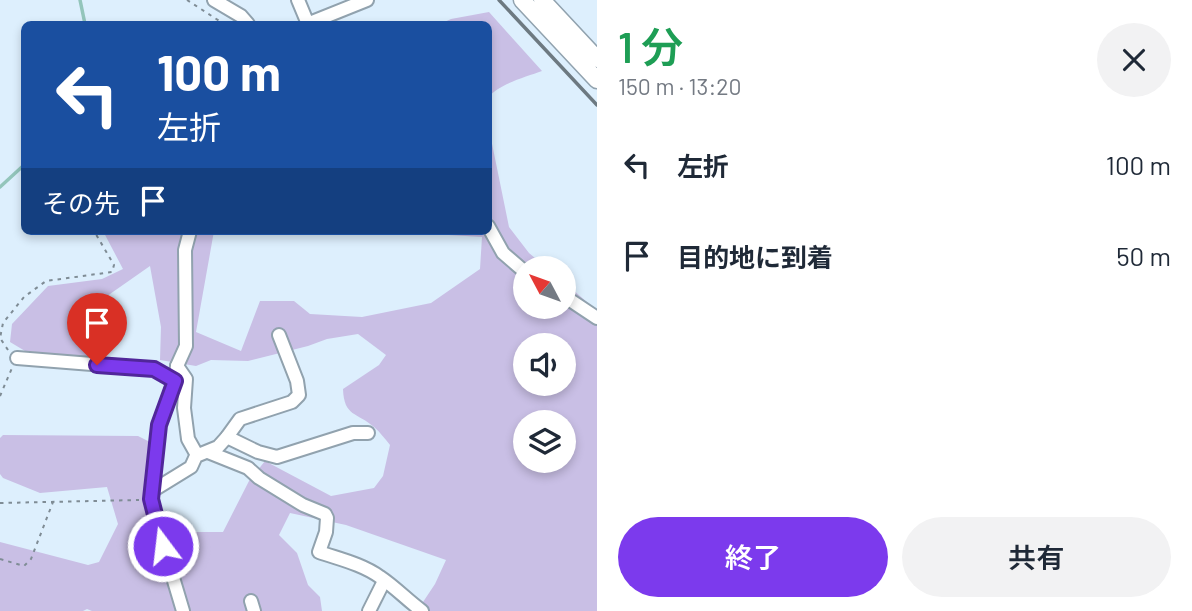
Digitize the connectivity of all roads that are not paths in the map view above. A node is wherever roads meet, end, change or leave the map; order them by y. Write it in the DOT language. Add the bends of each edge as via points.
graph roads {
  1 [pos="214,0"];
  2 [pos="298,0"];
  3 [pos="367,0"];
  4 [pos="522,0"];
  5 [pos="542,0"];
  6 [pos="245,21"];
  7 [pos="306,21"];
  8 [pos="314,21"];
  9 [pos="597,59"];
  10 [pos="597,80"];
  11 [pos="492,233"];
  12 [pos="189,235"];
  13 [pos="513,262"];
  14 [pos="576,304"];
  15 [pos="597,318"];
  16 [pos="279,335"];
  17 [pos="17,358"];
  18 [pos="177,366"];
  19 [pos="175,381"];
  20 [pos="368,433"];
  21 [pos="228,437"];
  22 [pos="202,454"];
  23 [pos="152,495"];
  24 [pos="384,581"];
  25 [pos="183,611"];
  26 [pos="369,611"];
  27 [pos="422,611"];
  1 -- 6 [label="street"];
  2 -- 7 [label="street"];
  3 -- 8 [label="street"];
  4 -- 10 [label="street"];
  5 -- 9 [label="street"];
  11 -- 13 [label="street"];
  12 -- 18 [label="street" via="185,250 186,345"];
  14 -- 15 [label="street"];
  16 -- 21 [label="street" via="299,395 292,402 240,419"];
  17 -- 19 [label="street" via="154,369"];
  18 -- 19 [label="street"];
  18 -- 22 [label="street" via="186,379 188,439"];
  19 -- 23 [label="street" via="159,425"];
  20 -- 21 [label="street" via="353,433 277,457"];
  21 -- 22 [label="street"];
  22 -- 23 [label="street"];
  22 -- 24 [label="street" via="248,468 303,505 325,514 326,532 319,552"];
  23 -- 25 [label="street"];
  24 -- 26 [label="street"];
  24 -- 27 [label="street"];
}
